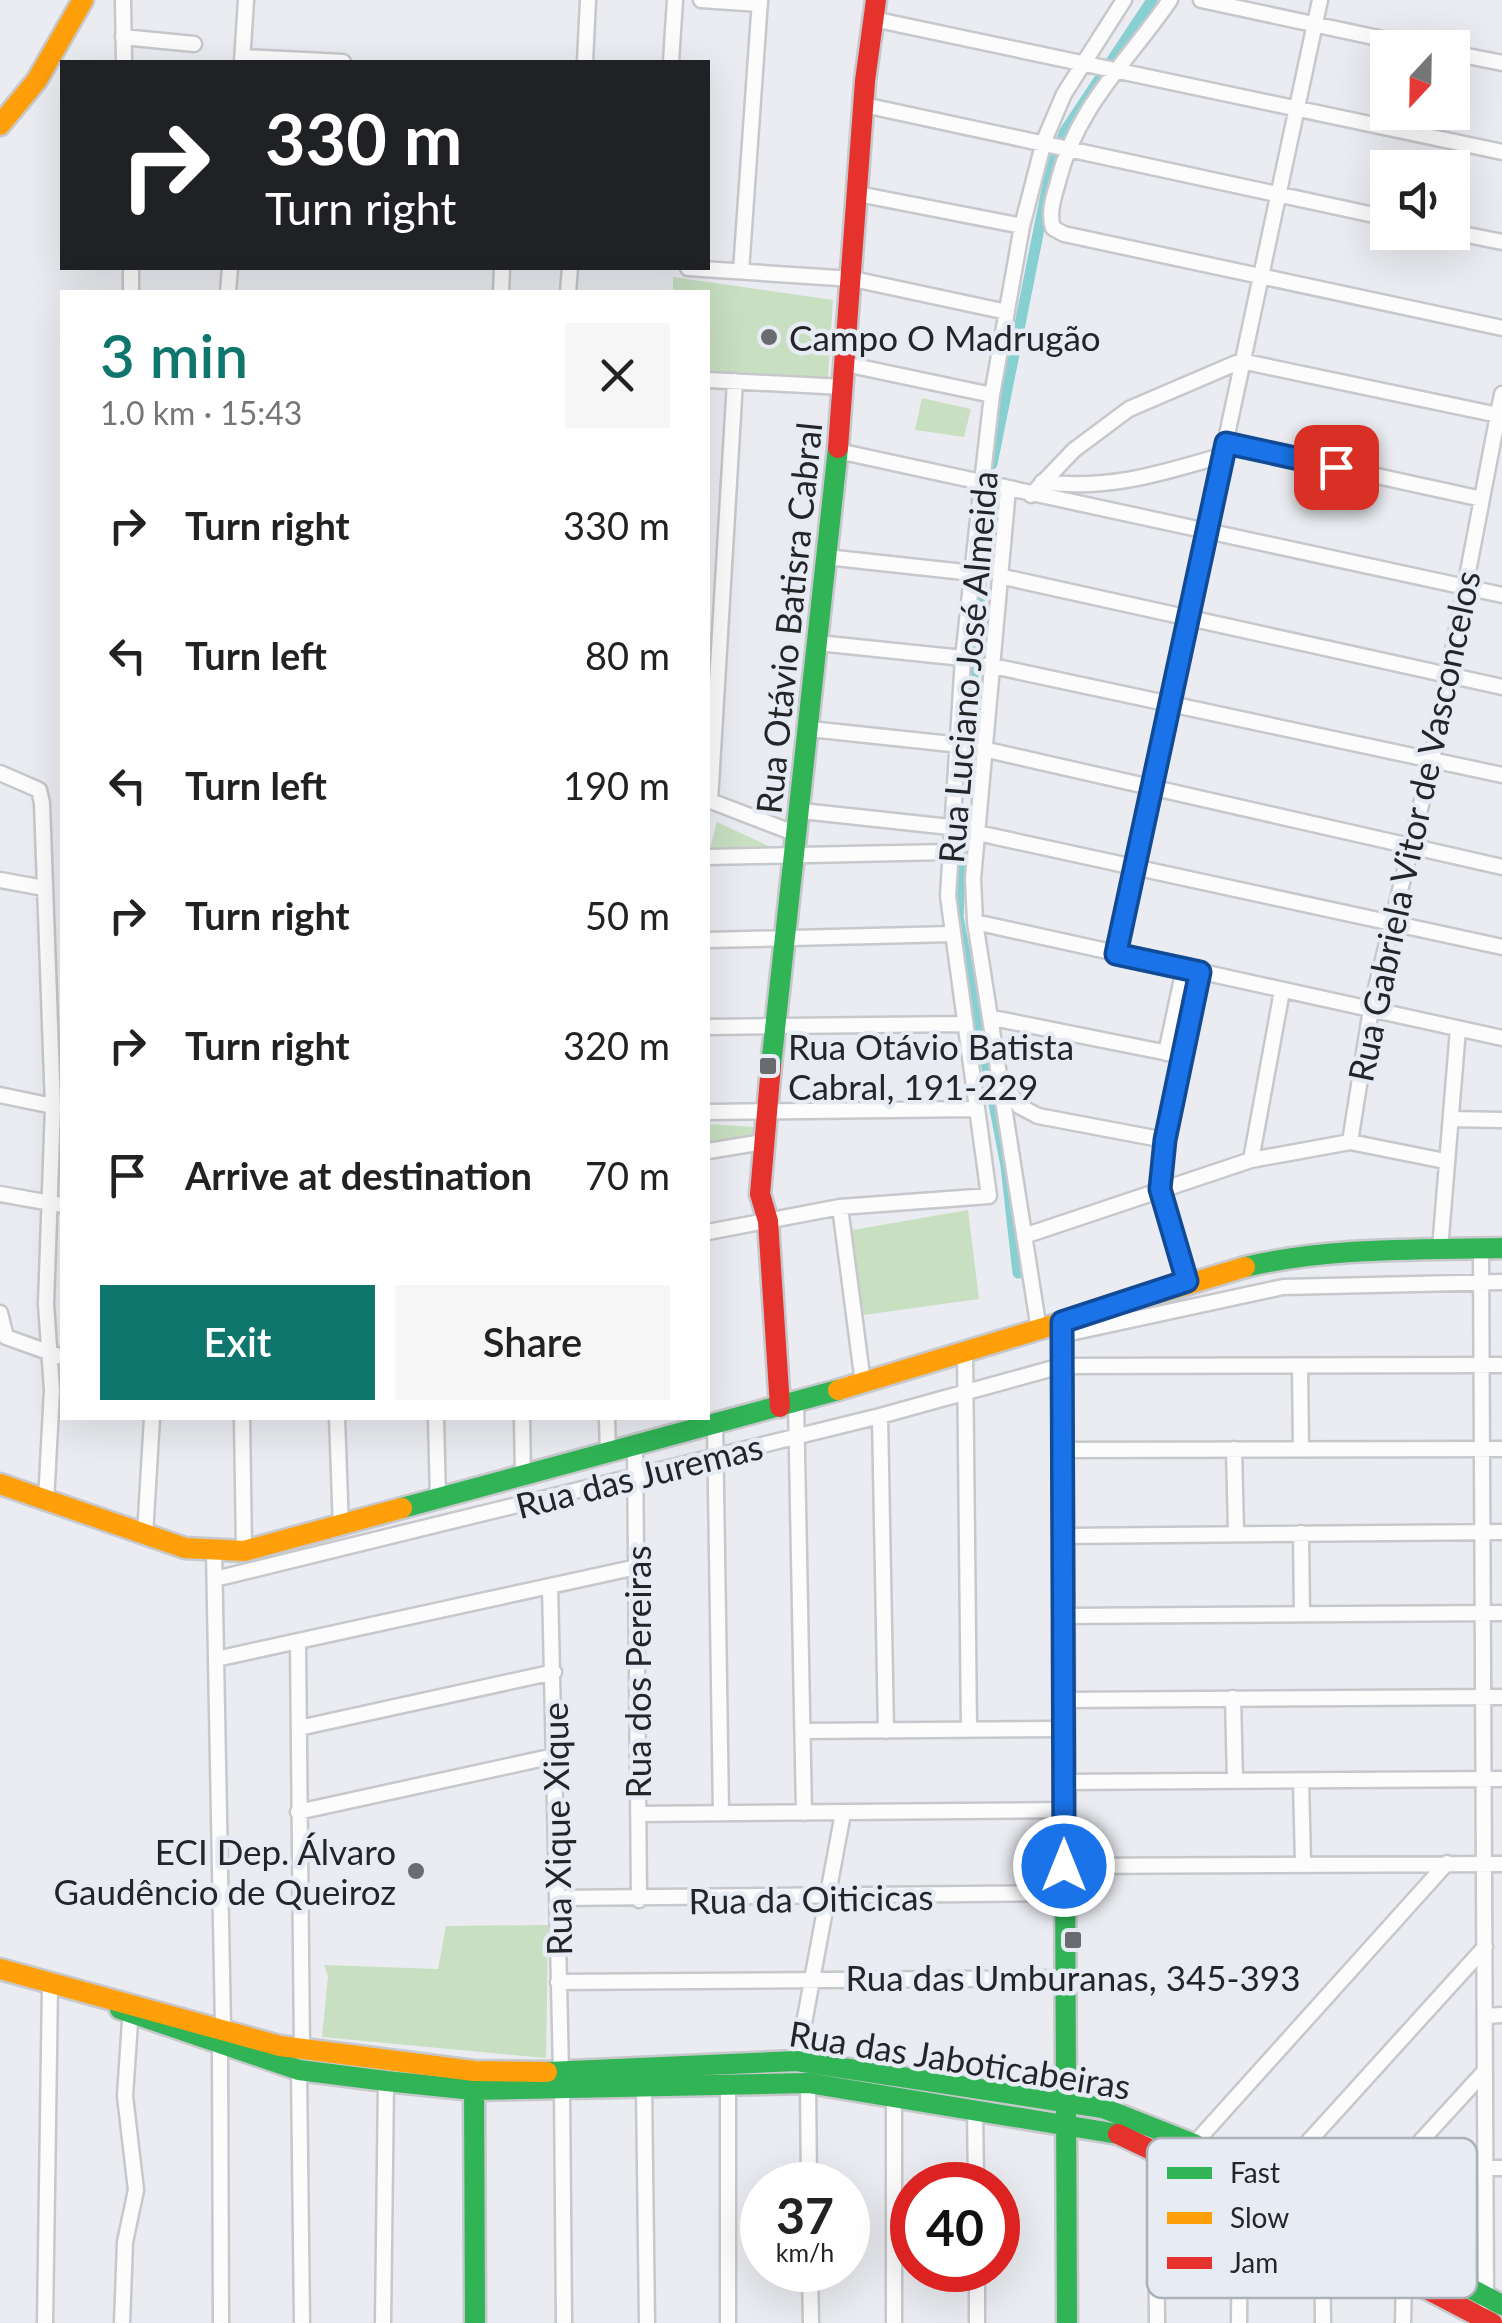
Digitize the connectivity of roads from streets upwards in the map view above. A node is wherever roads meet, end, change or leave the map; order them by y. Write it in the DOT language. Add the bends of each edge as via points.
graph roads {
  1 [pos="84,0"];
  2 [pos="122,0"];
  3 [pos="246,0"];
  4 [pos="588,0"];
  5 [pos="675,0"];
  6 [pos="701,0"];
  7 [pos="1124,0"];
  8 [pos="1170,0"];
  9 [pos="1201,0"];
  10 [pos="1320,0"];
  11 [pos="760,2"];
  12 [pos="874,10"];
  13 [pos="1314,25"];
  14 [pos="123,36"];
  15 [pos="1370,36"];
  16 [pos="194,44"];
  17 [pos="1470,57"];
  18 [pos="124,60"];
  19 [pos="242,60"];
  20 [pos="584,60"];
  21 [pos="671,60"];
  22 [pos="1082,63"];
  23 [pos="1502,63"];
  24 [pos="1112,72"];
  25 [pos="864,105"];
  26 [pos="1298,108"];
  27 [pos="0,125"];
  28 [pos="1044,141"];
  29 [pos="1066,146"];
  30 [pos="1502,152"];
  31 [pos="858,194"];
  32 [pos="1280,194"];
  33 [pos="1370,214"];
  34 [pos="1022,226"];
  35 [pos="1470,236"];
  36 [pos="1502,242"];
  37 [pos="710,270"];
  38 [pos="741,272"];
  39 [pos="1262,276"];
  40 [pos="853,279"];
  41 [pos="1007,312"];
  42 [pos="1502,328"];
  43 [pos="1241,361"];
  44 [pos="845,364"];
  45 [pos="710,380"];
  46 [pos="735,381"];
  47 [pos="843,387"];
  48 [pos="1502,394"];
  49 [pos="992,395"];
  50 [pos="1498,415"];
  51 [pos="1225,449"];
  52 [pos="838,451"];
  53 [pos="1042,482"];
  54 [pos="982,483"];
  55 [pos="1008,489"];
  56 [pos="1031,494"];
  57 [pos="1482,499"];
  58 [pos="1209,533"];
  59 [pos="826,557"];
  60 [pos="973,572"];
  61 [pos="999,576"];
  62 [pos="1463,586"];
  63 [pos="1502,596"];
  64 [pos="1190,620"];
  65 [pos="818,643"];
  66 [pos="964,658"];
  67 [pos="988,665"];
  68 [pos="1447,675"];
  69 [pos="1502,687"];
  70 [pos="1171,704"];
  71 [pos="810,729"];
  72 [pos="957,744"];
  73 [pos="984,750"];
  74 [pos="1432,760"];
  75 [pos="0,773"];
  76 [pos="1502,776"];
  77 [pos="710,784"];
  78 [pos="1155,786"];
  79 [pos="710,801"];
  80 [pos="802,811"];
  81 [pos="950,827"];
  82 [pos="975,835"];
  83 [pos="798,845"];
  84 [pos="1409,849"];
  85 [pos="948,852"];
  86 [pos="710,857"];
  87 [pos="1502,866"];
  88 [pos="1135,870"];
  89 [pos="0,880"];
  90 [pos="44,888"];
  91 [pos="975,922"];
  92 [pos="1389,925"];
  93 [pos="952,934"];
  94 [pos="788,938"];
  95 [pos="710,940"];
  96 [pos="1502,946"];
  97 [pos="1116,954"];
  98 [pos="1184,969"];
  99 [pos="1200,972"];
  100 [pos="1282,990"];
  101 [pos="56,1005"];
  102 [pos="1371,1009"];
  103 [pos="993,1018"];
  104 [pos="963,1024"];
  105 [pos="710,1027"];
  106 [pos="778,1027"];
  107 [pos="1458,1029"];
  108 [pos="1502,1038"];
  109 [pos="1166,1053"];
  110 [pos="1183,1056"];
  111 [pos="1002,1080"];
  112 [pos="0,1095"];
  113 [pos="53,1106"];
  114 [pos="975,1109"];
  115 [pos="710,1112"];
  116 [pos="767,1112"];
  117 [pos="1453,1119"];
  118 [pos="1502,1120"];
  119 [pos="1165,1140"];
  120 [pos="763,1142"];
  121 [pos="1350,1142"];
  122 [pos="710,1151"];
  123 [pos="1251,1160"];
  124 [pos="1445,1161"];
  125 [pos="1160,1189"];
  126 [pos="0,1194"];
  127 [pos="58,1204"];
  128 [pos="840,1207"];
  129 [pos="768,1221"];
  130 [pos="710,1232"];
  131 [pos="1027,1236"];
  132 [pos="1491,1248"];
  133 [pos="1440,1249"];
  134 [pos="1211,1274"];
  135 [pos="1187,1281"];
  136 [pos="1502,1282"];
  137 [pos="1481,1283"];
  138 [pos="1209,1302"];
  139 [pos="0,1313"];
  140 [pos="1062,1329"];
  141 [pos="1039,1330"];
  142 [pos="3,1342"];
  143 [pos="965,1352"];
  144 [pos="56,1356"];
  145 [pos="1483,1365"];
  146 [pos="1502,1365"];
  147 [pos="1061,1366"];
  148 [pos="1300,1368"];
  149 [pos="863,1383"];
  150 [pos="966,1389"];
  151 [pos="788,1404"];
  152 [pos="880,1416"];
  153 [pos="152,1420"];
  154 [pos="242,1420"];
  155 [pos="337,1420"];
  156 [pos="436,1420"];
  157 [pos="522,1420"];
  158 [pos="607,1420"];
  159 [pos="715,1423"];
  160 [pos="688,1424"];
  161 [pos="799,1436"];
  162 [pos="636,1444"];
  163 [pos="1301,1448"];
  164 [pos="1234,1449"];
  165 [pos="1482,1449"];
  166 [pos="1502,1449"];
  167 [pos="1062,1450"];
  168 [pos="608,1454"];
  169 [pos="717,1454"];
  170 [pos="635,1476"];
  171 [pos="523,1478"];
  172 [pos="0,1484"];
  173 [pos="46,1500"];
  174 [pos="438,1500"];
  175 [pos="342,1528"];
  176 [pos="1236,1532"];
  177 [pos="1484,1532"];
  178 [pos="1502,1532"];
  179 [pos="1300,1534"];
  180 [pos="145,1535"];
  181 [pos="1063,1536"];
  182 [pos="244,1551"];
  183 [pos="214,1552"];
  184 [pos="638,1567"];
  185 [pos="215,1579"];
  186 [pos="550,1586"];
  187 [pos="1482,1613"];
  188 [pos="1502,1613"];
  189 [pos="1302,1614"];
  190 [pos="1063,1616"];
  191 [pos="298,1645"];
  192 [pos="216,1659"];
  193 [pos="554,1672"];
  194 [pos="1484,1697"];
  195 [pos="1502,1697"];
  196 [pos="1232,1698"];
  197 [pos="1064,1700"];
  198 [pos="299,1728"];
  199 [pos="1064,1729"];
  200 [pos="969,1730"];
  201 [pos="804,1731"];
  202 [pos="886,1731"];
  203 [pos="554,1756"];
  204 [pos="1484,1779"];
  205 [pos="1502,1779"];
  206 [pos="1235,1780"];
  207 [pos="1300,1781"];
  208 [pos="1063,1782"];
  209 [pos="1064,1810"];
  210 [pos="298,1812"];
  211 [pos="721,1812"];
  212 [pos="804,1813"];
  213 [pos="844,1813"];
  214 [pos="638,1814"];
  215 [pos="1303,1862"];
  216 [pos="1446,1863"];
  217 [pos="1494,1864"];
  218 [pos="1064,1866"];
  219 [pos="1064,1894"];
  220 [pos="558,1898"];
  221 [pos="830,1898"];
  222 [pos="639,1900"];
  223 [pos="1485,1946"];
  224 [pos="0,1969"];
  225 [pos="1066,1978"];
  226 [pos="558,1982"];
  227 [pos="813,1982"];
  228 [pos="50,1985"];
  229 [pos="130,2009"];
  230 [pos="1502,2015"];
  231 [pos="1485,2016"];
  232 [pos="221,2036"];
  233 [pos="301,2060"];
  234 [pos="797,2061"];
  235 [pos="1484,2072"];
  236 [pos="386,2080"];
  237 [pos="561,2080"];
  238 [pos="474,2081"];
  239 [pos="808,2083"];
  240 [pos="728,2086"];
  241 [pos="644,2088"];
  242 [pos="894,2096"];
  243 [pos="1066,2102"];
  244 [pos="975,2109"];
  245 [pos="1068,2124"];
  246 [pos="1180,2138"];
  247 [pos="1199,2138"];
  248 [pos="1303,2138"];
  249 [pos="1424,2138"];
  250 [pos="1147,2146"];
  251 [pos="809,2162"];
  252 [pos="976,2162"];
  253 [pos="1494,2168"];
  254 [pos="810,2292"];
  255 [pos="977,2292"];
  256 [pos="1157,2298"];
  257 [pos="1239,2298"];
  258 [pos="1323,2298"];
  259 [pos="1450,2298"];
  260 [pos="1464,2298"];
  261 [pos="1490,2314"];
  262 [pos="45,2323"];
  263 [pos="122,2323"];
  264 [pos="221,2323"];
  265 [pos="302,2323"];
  266 [pos="384,2323"];
  267 [pos="475,2323"];
  268 [pos="564,2323"];
  269 [pos="647,2323"];
  270 [pos="728,2323"];
  271 [pos="811,2323"];
  272 [pos="894,2323"];
  273 [pos="977,2323"];
  274 [pos="1067,2323"];
  275 [pos="1157,2323"];
  276 [pos="1240,2323"];
  277 [pos="1323,2323"];
  1 -- 27 [label="street" via="37,80"];
  2 -- 14 [label="street"];
  3 -- 19 [label="street"];
  4 -- 20 [label="street"];
  5 -- 21 [label="street"];
  6 -- 11 [label="street"];
  7 -- 22 [label="street, Rua Luciano José Almeida"];
  8 -- 24 [label="street" via="1136,51"];
  9 -- 13 [label="street"];
  10 -- 13 [label="street"];
  11 -- 38 [label="street"];
  12 -- 22 [label="street"];
  12 -- 25 [label="street, Rua Otávio Batisra Cabral"];
  13 -- 15 [label="street"];
  13 -- 26 [label="street"];
  14 -- 16 [label="street"];
  14 -- 18 [label="street"];
  17 -- 23 [label="street"];
  22 -- 24 [label="street"];
  22 -- 28 [label="street, Rua Luciano José Almeida"];
  24 -- 26 [label="street"];
  24 -- 29 [label="street"];
  25 -- 28 [label="street"];
  25 -- 31 [label="street, Rua Otávio Batisra Cabral"];
  26 -- 30 [label="street"];
  26 -- 32 [label="street"];
  28 -- 29 [label="street"];
  28 -- 34 [label="street, Rua Luciano José Almeida"];
  29 -- 32 [label="street"];
  29 -- 39 [label="street" via="1053,228"];
  31 -- 34 [label="street"];
  31 -- 40 [label="street, Rua Otávio Batisra Cabral"];
  32 -- 33 [label="street"];
  32 -- 39 [label="street"];
  34 -- 41 [label="street, Rua Luciano José Almeida"];
  35 -- 36 [label="street"];
  37 -- 38 [label="street"];
  38 -- 40 [label="street"];
  39 -- 42 [label="street"];
  39 -- 43 [label="street"];
  40 -- 41 [label="street"];
  40 -- 44 [label="street, Rua Otávio Batisra Cabral"];
  41 -- 49 [label="street, Rua Luciano José Almeida"];
  43 -- 50 [label="street"];
  43 -- 51 [label="street"];
  43 -- 53 [label="street" via="1129,409"];
  44 -- 47 [label="street, Rua Otávio Batisra Cabral"];
  44 -- 49 [label="street"];
  45 -- 46 [label="street"];
  46 -- 47 [label="street"];
  46 -- 77 [label="street"];
  47 -- 52 [label="street, Rua Otávio Batisra Cabral"];
  48 -- 50 [label="street, Rua Gabriela Vitor de Vasconcelos"];
  49 -- 54 [label="street, Rua Luciano José Almeida"];
  50 -- 57 [label="street, Rua Gabriela Vitor de Vasconcelos"];
  51 -- 53 [label="street" via="1132,482"];
  51 -- 57 [label="street"];
  51 -- 58 [label="street"];
  52 -- 54 [label="street"];
  52 -- 59 [label="street, Rua Otávio Batisra Cabral"];
  53 -- 56 [label="street"];
  54 -- 55 [label="street"];
  54 -- 60 [label="street, Rua Luciano José Almeida"];
  55 -- 56 [label="street"];
  55 -- 61 [label="street, Rua Luciano José Almeida"];
  56 -- 58 [label="street"];
  57 -- 62 [label="street, Rua Gabriela Vitor de Vasconcelos"];
  58 -- 62 [label="street"];
  58 -- 64 [label="street"];
  59 -- 60 [label="street"];
  59 -- 65 [label="street, Rua Otávio Batisra Cabral"];
  60 -- 66 [label="street, Rua Luciano José Almeida"];
  61 -- 64 [label="street"];
  61 -- 67 [label="street, Rua Luciano José Almeida"];
  62 -- 63 [label="street"];
  62 -- 68 [label="street, Rua Gabriela Vitor de Vasconcelos"];
  64 -- 68 [label="street"];
  64 -- 70 [label="street"];
  65 -- 66 [label="street"];
  65 -- 71 [label="street, Rua Otávio Batisra Cabral"];
  66 -- 72 [label="street, Rua Luciano José Almeida"];
  67 -- 70 [label="street"];
  67 -- 73 [label="street, Rua Luciano José Almeida"];
  68 -- 69 [label="street"];
  68 -- 74 [label="street, Rua Gabriela Vitor de Vasconcelos"];
  70 -- 74 [label="street"];
  70 -- 78 [label="street"];
  71 -- 72 [label="street"];
  71 -- 80 [label="street, Rua Otávio Batisra Cabral"];
  72 -- 73 [label="street"];
  72 -- 81 [label="street, Rua Luciano José Almeida"];
  73 -- 78 [label="street"];
  73 -- 82 [label="street, Rua Luciano José Almeida"];
  74 -- 76 [label="street"];
  74 -- 84 [label="street, Rua Gabriela Vitor de Vasconcelos"];
  75 -- 90 [label="street" via="38,790"];
  78 -- 84 [label="street"];
  78 -- 88 [label="street"];
  79 -- 83 [label="street"];
  80 -- 81 [label="street"];
  80 -- 83 [label="street, Rua Otávio Batisra Cabral"];
  81 -- 82 [label="street"];
  81 -- 85 [label="street, Rua Luciano José Almeida"];
  82 -- 88 [label="street"];
  82 -- 91 [label="street, Rua Luciano José Almeida"];
  83 -- 85 [label="street"];
  83 -- 86 [label="street"];
  83 -- 94 [label="street, Rua Otávio Batisra Cabral"];
  84 -- 87 [label="street"];
  84 -- 92 [label="street, Rua Gabriela Vitor de Vasconcelos"];
  85 -- 93 [label="street, Rua Luciano José Almeida"];
  88 -- 92 [label="street"];
  88 -- 97 [label="street"];
  89 -- 90 [label="street"];
  90 -- 101 [label="street"];
  91 -- 97 [label="street"];
  91 -- 103 [label="street, Rua Luciano José Almeida"];
  92 -- 96 [label="street"];
  92 -- 102 [label="street, Rua Gabriela Vitor de Vasconcelos"];
  93 -- 94 [label="street"];
  93 -- 104 [label="street, Rua Luciano José Almeida"];
  94 -- 95 [label="street"];
  94 -- 106 [label="street, Rua Otávio Batisra Cabral"];
  97 -- 98 [label="street"];
  98 -- 99 [label="street"];
  98 -- 109 [label="street"];
  99 -- 100 [label="street"];
  99 -- 110 [label="street"];
  100 -- 102 [label="street"];
  100 -- 123 [label="street"];
  101 -- 113 [label="street"];
  102 -- 107 [label="street"];
  102 -- 121 [label="street, Rua Gabriela Vitor de Vasconcelos"];
  103 -- 109 [label="street"];
  103 -- 111 [label="street, Rua Luciano José Almeida"];
  104 -- 106 [label="street"];
  104 -- 114 [label="street, Rua Luciano José Almeida"];
  105 -- 106 [label="street"];
  106 -- 116 [label="street, Rua Otávio Batisra Cabral"];
  107 -- 108 [label="street"];
  107 -- 117 [label="street"];
  109 -- 110 [label="street"];
  110 -- 119 [label="street"];
  111 -- 119 [label="street" via="1019,1106 1038,1116"];
  111 -- 131 [label="street, Rua Luciano José Almeida"];
  112 -- 113 [label="street"];
  113 -- 127 [label="street"];
  114 -- 116 [label="street"];
  114 -- 128 [label="street, Rua Luciano José Almeida" via="989,1196"];
  115 -- 116 [label="street"];
  116 -- 120 [label="street, Rua Otávio Batisra Cabral"];
  117 -- 118 [label="street"];
  117 -- 124 [label="street"];
  119 -- 125 [label="street"];
  120 -- 122 [label="street"];
  120 -- 129 [label="street, Rua Otávio Batisra Cabral" via="760,1194"];
  121 -- 123 [label="street"];
  121 -- 124 [label="street"];
  123 -- 125 [label="street"];
  124 -- 133 [label="street"];
  125 -- 131 [label="street"];
  125 -- 135 [label="street"];
  126 -- 127 [label="street"];
  127 -- 144 [label="street" via="46,1304"];
  128 -- 129 [label="street"];
  128 -- 149 [label="street"];
  129 -- 130 [label="street"];
  129 -- 151 [label="street, Rua Otávio Batisra Cabral"];
  131 -- 141 [label="street, Rua Luciano José Almeida"];
  132 -- 133 [label="street"];
  132 -- 137 [label="street"];
  133 -- 134 [label="street" via="1291,1256"];
  134 -- 135 [label="street"];
  134 -- 138 [label="street"];
  135 -- 140 [label="street"];
  136 -- 137 [label="street"];
  137 -- 138 [label="street" via="1283,1287"];
  137 -- 145 [label="street"];
  138 -- 140 [label="street"];
  139 -- 142 [label="street"];
  140 -- 141 [label="street"];
  140 -- 147 [label="street"];
  141 -- 143 [label="street"];
  142 -- 144 [label="street"];
  143 -- 149 [label="street"];
  143 -- 150 [label="street"];
  144 -- 173 [label="street"];
  145 -- 146 [label="street, Rua das Juremas"];
  145 -- 148 [label="street, Rua das Juremas"];
  145 -- 165 [label="street"];
  147 -- 148 [label="street, Rua das Juremas"];
  147 -- 150 [label="street, Rua das Juremas"];
  147 -- 167 [label="street"];
  148 -- 163 [label="street"];
  149 -- 151 [label="street"];
  150 -- 152 [label="street, Rua das Juremas"];
  150 -- 200 [label="street"];
  151 -- 159 [label="street"];
  151 -- 161 [label="street"];
  152 -- 161 [label="street, Rua das Juremas"];
  152 -- 202 [label="street"];
  153 -- 180 [label="street"];
  154 -- 182 [label="street"];
  155 -- 175 [label="street"];
  156 -- 174 [label="street"];
  157 -- 171 [label="street"];
  158 -- 168 [label="street"];
  159 -- 160 [label="street"];
  159 -- 169 [label="street"];
  160 -- 162 [label="street"];
  161 -- 169 [label="street, Rua das Juremas"];
  161 -- 201 [label="street"];
  162 -- 168 [label="street"];
  162 -- 170 [label="street, Rua dos Pereiras"];
  163 -- 164 [label="street"];
  163 -- 165 [label="street"];
  164 -- 167 [label="street"];
  164 -- 176 [label="street"];
  165 -- 166 [label="street"];
  165 -- 177 [label="street"];
  167 -- 181 [label="street"];
  168 -- 171 [label="street"];
  169 -- 170 [label="street, Rua das Juremas"];
  169 -- 211 [label="street"];
  170 -- 184 [label="street, Rua dos Pereiras"];
  170 -- 185 [label="street, Rua das Juremas"];
  171 -- 174 [label="street"];
  172 -- 173 [label="street"];
  173 -- 180 [label="street"];
  174 -- 175 [label="street"];
  175 -- 182 [label="street"];
  176 -- 179 [label="street"];
  176 -- 181 [label="street"];
  177 -- 178 [label="street"];
  177 -- 179 [label="street"];
  177 -- 187 [label="street"];
  179 -- 189 [label="street"];
  180 -- 183 [label="street"];
  181 -- 190 [label="street"];
  182 -- 183 [label="street"];
  183 -- 185 [label="street"];
  184 -- 186 [label="street"];
  184 -- 214 [label="street, Rua dos Pereiras"];
  185 -- 192 [label="street"];
  186 -- 191 [label="street"];
  186 -- 193 [label="street, Rua Xique Xique"];
  187 -- 188 [label="street"];
  187 -- 189 [label="street"];
  187 -- 194 [label="street"];
  189 -- 190 [label="street"];
  190 -- 197 [label="street"];
  191 -- 192 [label="street"];
  191 -- 198 [label="street"];
  192 -- 232 [label="street"];
  193 -- 198 [label="street"];
  193 -- 203 [label="street, Rua Xique Xique"];
  194 -- 195 [label="street"];
  194 -- 196 [label="street"];
  194 -- 204 [label="street"];
  196 -- 197 [label="street"];
  196 -- 206 [label="street"];
  197 -- 199 [label="street"];
  198 -- 210 [label="street"];
  199 -- 200 [label="street"];
  199 -- 208 [label="street"];
  200 -- 202 [label="street"];
  201 -- 202 [label="street"];
  201 -- 212 [label="street"];
  203 -- 210 [label="street"];
  203 -- 220 [label="street, Rua Xique Xique"];
  204 -- 205 [label="street"];
  204 -- 207 [label="street"];
  204 -- 217 [label="street"];
  206 -- 207 [label="street"];
  206 -- 208 [label="street"];
  207 -- 215 [label="street"];
  208 -- 209 [label="street"];
  209 -- 213 [label="street"];
  209 -- 218 [label="street"];
  210 -- 233 [label="street"];
  211 -- 212 [label="street"];
  211 -- 214 [label="street"];
  212 -- 213 [label="street"];
  213 -- 221 [label="street"];
  214 -- 222 [label="street, Rua dos Pereiras"];
  215 -- 216 [label="street"];
  215 -- 218 [label="street"];
  216 -- 217 [label="street"];
  216 -- 247 [label="street"];
  217 -- 223 [label="street"];
  218 -- 219 [label="street"];
  219 -- 221 [label="street, Rua da Oiticicas"];
  219 -- 225 [label="street"];
  220 -- 222 [label="street, Rua da Oiticicas"];
  220 -- 226 [label="street, Rua Xique Xique"];
  221 -- 222 [label="street, Rua da Oiticicas"];
  221 -- 227 [label="street"];
  223 -- 231 [label="street"];
  223 -- 248 [label="street"];
  224 -- 228 [label="street, Rua das Jaboticabeiras"];
  225 -- 227 [label="street"];
  225 -- 243 [label="street"];
  226 -- 227 [label="street"];
  226 -- 237 [label="street, Rua Xique Xique"];
  227 -- 234 [label="street"];
  228 -- 229 [label="street, Rua das Jaboticabeiras"];
  228 -- 262 [label="street"];
  229 -- 232 [label="street, Rua das Jaboticabeiras"];
  229 -- 263 [label="street" via="125,2096 136,2190 125,2242"];
  230 -- 231 [label="street"];
  231 -- 235 [label="street"];
  232 -- 233 [label="street, Rua das Jaboticabeiras"];
  232 -- 264 [label="street"];
  233 -- 236 [label="street, Rua das Jaboticabeiras"];
  233 -- 238 [label="street, Rua das Jaboticabeiras"];
  233 -- 265 [label="street"];
  234 -- 237 [label="street, Rua das Jaboticabeiras"];
  234 -- 243 [label="street, Rua das Jaboticabeiras"];
  235 -- 249 [label="street"];
  235 -- 253 [label="street"];
  236 -- 238 [label="street, Rua das Jaboticabeiras"];
  236 -- 266 [label="street"];
  237 -- 238 [label="street, Rua das Jaboticabeiras"];
  237 -- 241 [label="street, Rua das Jaboticabeiras"];
  237 -- 268 [label="street, Rua Xique Xique"];
  238 -- 267 [label="street"];
  239 -- 240 [label="street, Rua das Jaboticabeiras"];
  239 -- 242 [label="street, Rua das Jaboticabeiras"];
  239 -- 251 [label="street"];
  240 -- 241 [label="street, Rua das Jaboticabeiras"];
  240 -- 270 [label="street"];
  241 -- 269 [label="street"];
  242 -- 244 [label="street, Rua das Jaboticabeiras"];
  242 -- 272 [label="street"];
  243 -- 245 [label="street"];
  243 -- 246 [label="street, Rua das Jaboticabeiras" via="1129,2116"];
  244 -- 245 [label="street, Rua das Jaboticabeiras"];
  244 -- 252 [label="street"];
  245 -- 250 [label="street, Rua das Jaboticabeiras" via="1116,2132"];
  245 -- 274 [label="street"];
  253 -- 261 [label="street"];
  254 -- 271 [label="street"];
  255 -- 273 [label="street"];
  256 -- 275 [label="street"];
  257 -- 276 [label="street"];
  258 -- 277 [label="street"];
  259 -- 261 [label="street, Rua das Jaboticabeiras"];
  260 -- 261 [label="street, Rua das Jaboticabeiras"];
}
